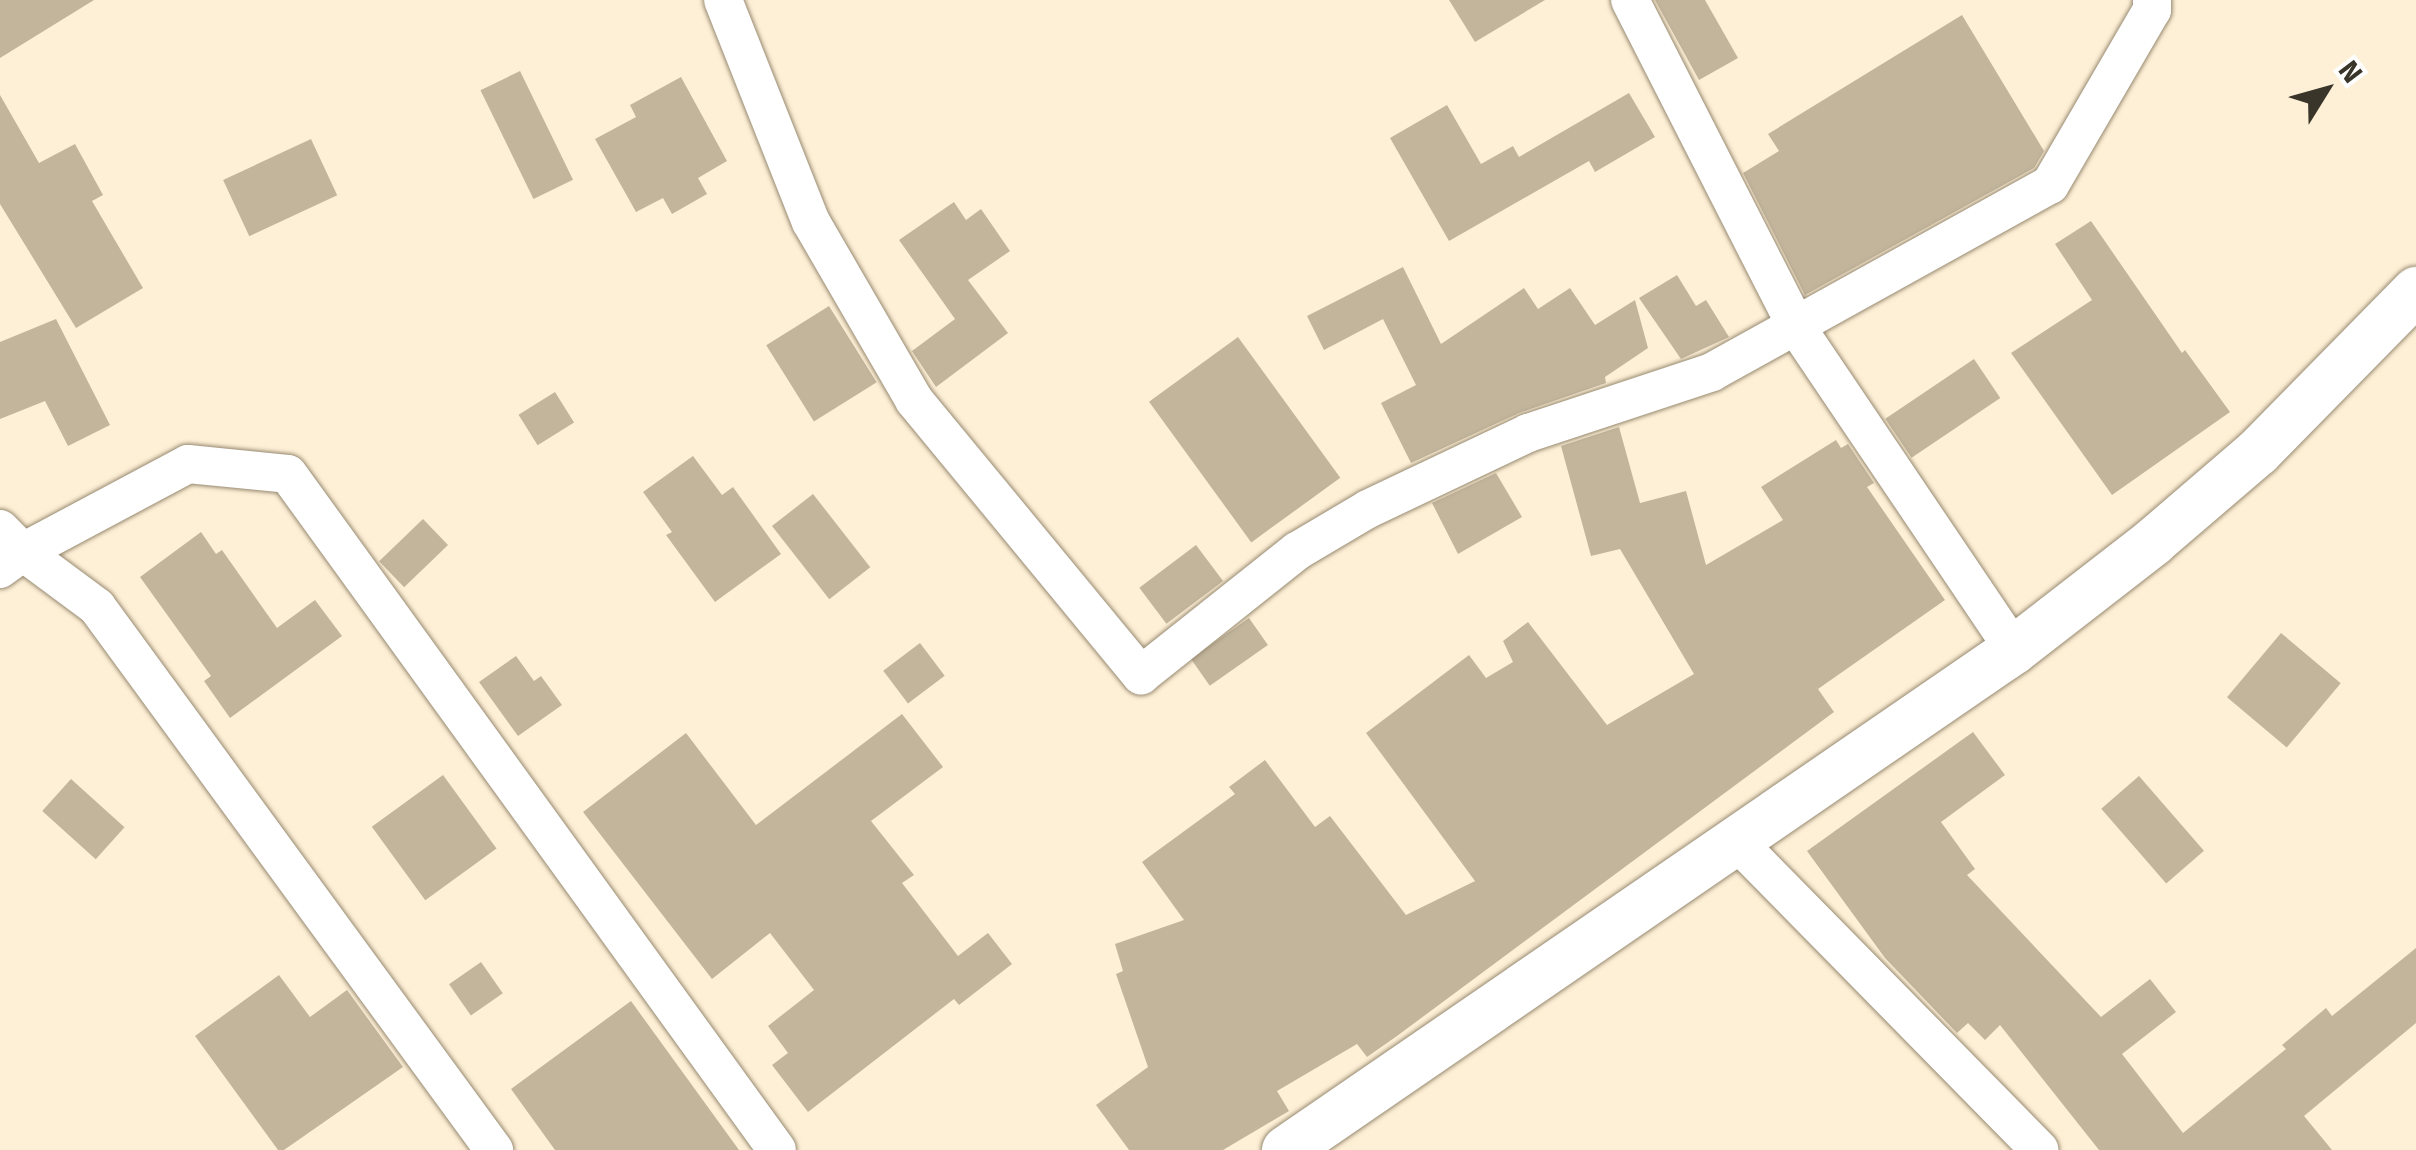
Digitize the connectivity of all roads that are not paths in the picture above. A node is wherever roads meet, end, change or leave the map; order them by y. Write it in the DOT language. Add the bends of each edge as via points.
graph roads {
  1 [pos="723,0"];
  2 [pos="1630,0"];
  3 [pos="2152,0"];
  4 [pos="2416,291"];
  5 [pos="1797,328"];
  6 [pos="8,550"];
  7 [pos="2014,650"];
  8 [pos="1736,841"];
  9 [pos="494,1150"];
  10 [pos="777,1150"];
  11 [pos="1286,1150"];
  12 [pos="2040,1150"];
  1 -- 5 [label="street" via="811,222 914,400 1141,676 1297,552 1368,509 1528,433 1712,372"];
  2 -- 5 [label="street"];
  3 -- 5 [label="street" via="2050,185"];
  4 -- 7 [label="street" via="2258,452"];
  5 -- 7 [label="street"];
  6 -- 9 [label="street" via="97,606"];
  6 -- 10 [label="street" via="188,464 288,474"];
  7 -- 8 [label="street"];
  8 -- 11 [label="street"];
  8 -- 12 [label="street"];
}
